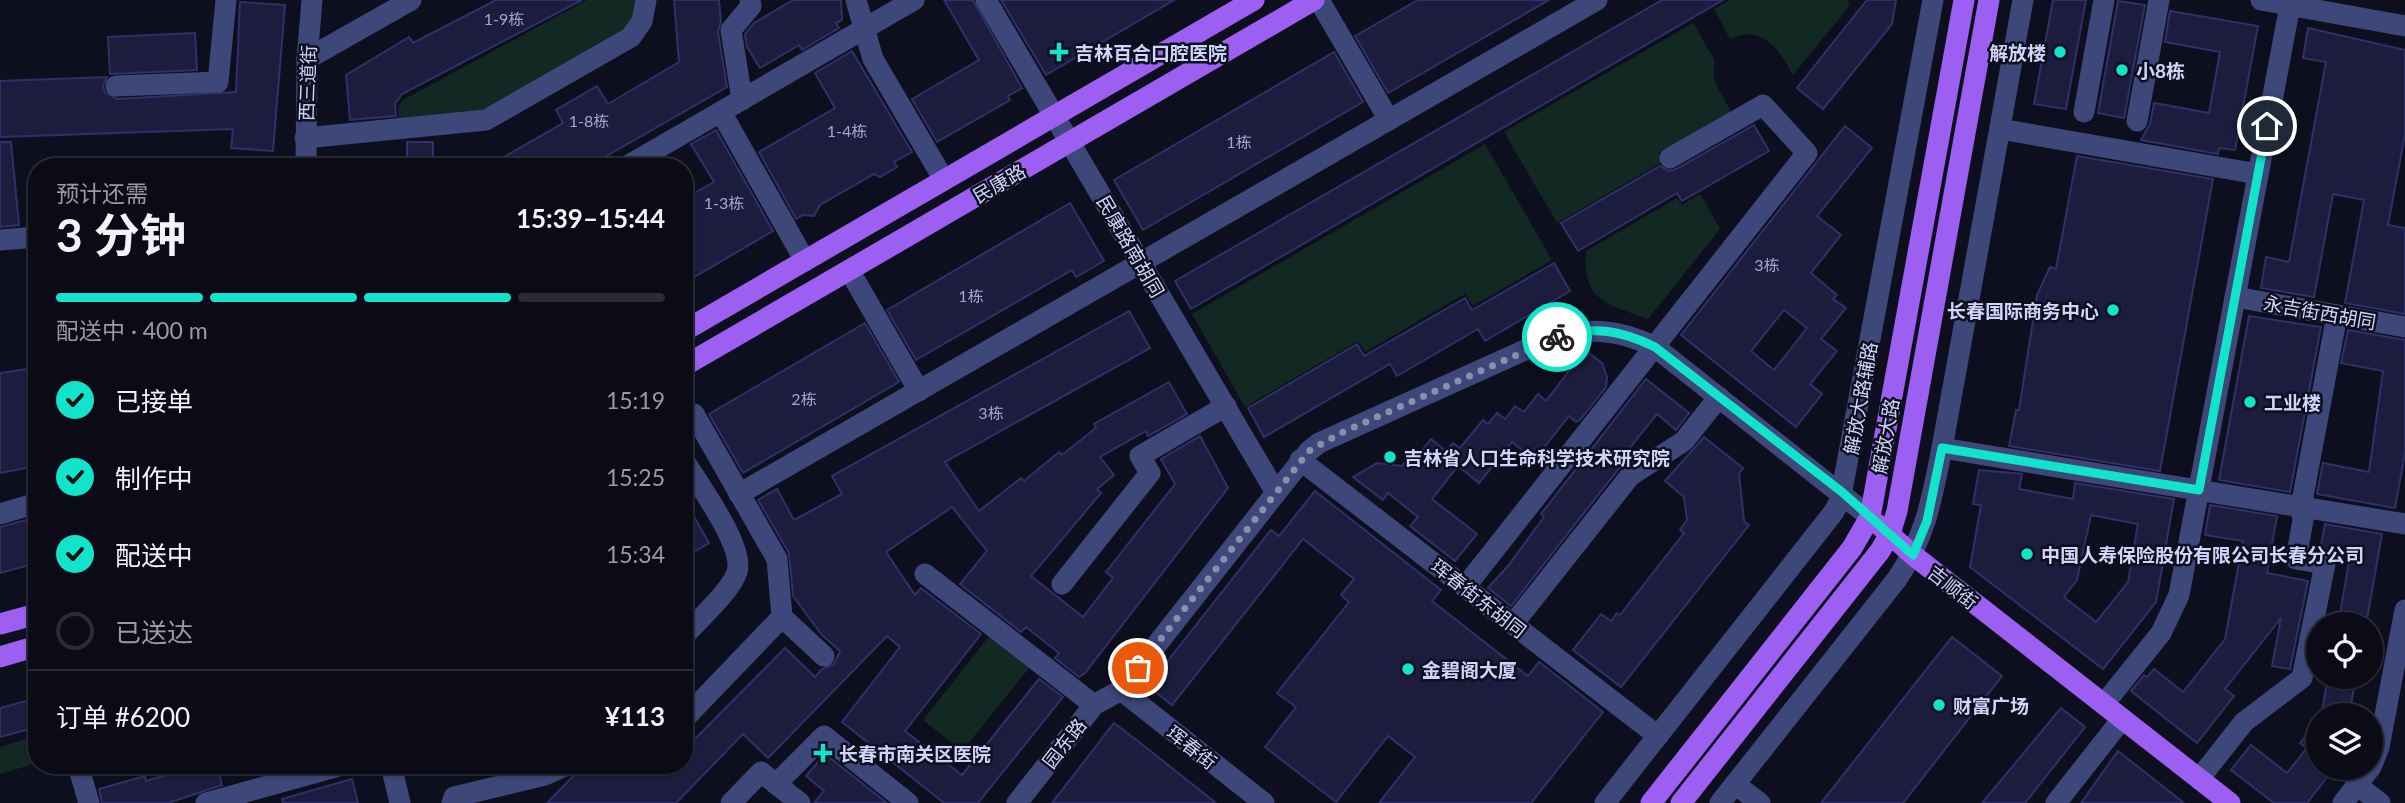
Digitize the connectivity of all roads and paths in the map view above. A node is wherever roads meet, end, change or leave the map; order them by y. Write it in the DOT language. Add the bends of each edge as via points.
graph roads {
  1 [pos="226,0"];
  2 [pos="312,0"];
  3 [pos="411,0"];
  4 [pos="646,0"];
  5 [pos="750,0"];
  6 [pos="856,0"];
  7 [pos="914,0"];
  8 [pos="986,0"];
  9 [pos="1254,0"];
  10 [pos="1317,0"];
  11 [pos="1597,0"];
  12 [pos="1933,0"];
  13 [pos="1964,0"];
  14 [pos="1989,0"];
  15 [pos="2023,0"];
  16 [pos="2104,0"];
  17 [pos="2160,0"];
  18 [pos="2261,0"];
  19 [pos="2290,3"];
  20 [pos="2405,26"];
  21 [pos="866,30"];
  22 [pos="307,59"];
  23 [pos="116,86"];
  24 [pos="742,100"];
  25 [pos="721,112"];
  26 [pos="2084,112"];
  27 [pos="1055,116"];
  28 [pos="1389,120"];
  29 [pos="2137,121"];
  30 [pos="2000,129"];
  31 [pos="305,138"];
  32 [pos="1070,142"];
  33 [pos="306,158"];
  34 [pos="640,158"];
  35 [pos="1670,158"];
  36 [pos="2258,174"];
  37 [pos="944,180"];
  38 [pos="28,238"];
  39 [pos="0,240"];
  40 [pos="805,261"];
  41 [pos="1142,264"];
  42 [pos="849,270"];
  43 [pos="2235,297"];
  44 [pos="2337,315"];
  45 [pos="693,326"];
  46 [pos="2405,327"];
  47 [pos="1655,347"];
  48 [pos="693,361"];
  49 [pos="919,391"];
  50 [pos="1719,397"];
  51 [pos="1226,407"];
  52 [pos="693,415"];
  53 [pos="1942,448"];
  54 [pos="1300,460"];
  55 [pos="693,475"];
  56 [pos="2199,490"];
  57 [pos="1275,491"];
  58 [pos="1842,492"];
  59 [pos="740,494"];
  60 [pos="28,506"];
  61 [pos="2301,507"];
  62 [pos="0,514"];
  63 [pos="1870,517"];
  64 [pos="2405,524"];
  65 [pos="1890,534"];
  66 [pos="1913,555"];
  67 [pos="925,574"];
  68 [pos="1062,584"];
  69 [pos="1465,587"];
  70 [pos="2405,610"];
  71 [pos="28,616"];
  72 [pos="782,617"];
  73 [pos="0,624"];
  74 [pos="1513,624"];
  75 [pos="693,626"];
  76 [pos="2402,638"];
  77 [pos="28,649"];
  78 [pos="824,656"];
  79 [pos="0,657"];
  80 [pos="1121,690"];
  81 [pos="2397,701"];
  82 [pos="2104,704"];
  83 [pos="1094,705"];
  84 [pos="693,710"];
  85 [pos="2122,719"];
  86 [pos="1658,736"];
  87 [pos="2383,737"];
  88 [pos="81,774"];
  89 [pos="311,774"];
  90 [pos="393,774"];
  91 [pos="547,774"];
  92 [pos="2199,779"];
  93 [pos="2361,780"];
  94 [pos="2369,780"];
  95 [pos="776,784"];
  96 [pos="1735,784"];
  97 [pos="89,803"];
  98 [pos="206,803"];
  99 [pos="400,803"];
  100 [pos="452,803"];
  101 [pos="731,803"];
  102 [pos="800,803"];
  103 [pos="908,803"];
  104 [pos="1017,803"];
  105 [pos="1264,803"];
  106 [pos="1605,803"];
  107 [pos="1651,803"];
  108 [pos="1682,803"];
  109 [pos="1720,803"];
  110 [pos="1760,803"];
  111 [pos="2056,803"];
  112 [pos="2230,803"];
  113 [pos="2343,803"];
  114 [pos="2380,803"];
  1 -- 23 [label="street" via="218,82"];
  2 -- 22 [label="street, 西三道街"];
  3 -- 22 [label="street"];
  4 -- 31 [label="street" via="642,21 631,37 486,120"];
  5 -- 24 [label="street" via="751,6 731,30"];
  6 -- 21 [label="street"];
  7 -- 21 [label="street"];
  8 -- 27 [label="street, 民康路南胡同"];
  9 -- 27 [label="main road, 民康路"];
  10 -- 28 [label="street"];
  10 -- 32 [label="main road, 民康路"];
  11 -- 28 [label="street"];
  12 -- 58 [label="street, 解放大路辅路"];
  13 -- 63 [label="main road, 解放大路"];
  14 -- 65 [label="main road, 解放大路"];
  15 -- 30 [label="street"];
  16 -- 26 [label="street"];
  17 -- 29 [label="street"];
  18 -- 19 [label="street"];
  19 -- 20 [label="street"];
  19 -- 36 [label="street"];
  21 -- 24 [label="street"];
  21 -- 37 [label="street" via="873,59"];
  22 -- 31 [label="street, 西三道街"];
  24 -- 25 [label="street"];
  25 -- 34 [label="street"];
  25 -- 40 [label="street"];
  27 -- 32 [label="street, 民康路南胡同"];
  27 -- 37 [label="main road, 民康路"];
  28 -- 41 [label="street"];
  30 -- 36 [label="street"];
  30 -- 53 [label="street"];
  31 -- 33 [label="street, 西三道街"];
  32 -- 41 [label="street, 民康路南胡同"];
  32 -- 42 [label="main road, 民康路"];
  35 -- 47 [label="street" via="1763,105 1807,153"];
  36 -- 43 [label="street"];
  37 -- 40 [label="main road, 民康路"];
  38 -- 39 [label="street"];
  40 -- 45 [label="main road, 民康路"];
  41 -- 49 [label="street"];
  41 -- 51 [label="street, 民康路南胡同"];
  42 -- 48 [label="main road, 民康路"];
  42 -- 49 [label="street"];
  43 -- 44 [label="street, 永吉街西胡同"];
  43 -- 56 [label="street"];
  44 -- 46 [label="street, 永吉街西胡同"];
  44 -- 61 [label="street"];
  47 -- 50 [label="street, 吉顺街"];
  47 -- 54 [label="street, 吉顺街" via="1610,330 1558,336 1319,443"];
  47 -- 69 [label="street"];
  49 -- 59 [label="street"];
  50 -- 58 [label="street, 吉顺街"];
  50 -- 74 [label="street" via="1684,441 1630,476"];
  51 -- 57 [label="street, 民康路南胡同"];
  51 -- 68 [label="street" via="1140,456 1150,473"];
  52 -- 59 [label="street"];
  53 -- 56 [label="street"];
  53 -- 66 [label="street" via="1927,521"];
  54 -- 57 [label="street, 园东路"];
  54 -- 69 [label="street, 珲春街东胡同"];
  55 -- 75 [label="street" via="735,546 738,564 733,580"];
  56 -- 61 [label="street"];
  56 -- 82 [label="street" via="2174,608 2161,632"];
  57 -- 80 [label="street, 园东路"];
  58 -- 63 [label="street, 吉顺街"];
  58 -- 86 [label="street, 解放大路辅路" via="1833,513"];
  59 -- 72 [label="street" via="776,559"];
  60 -- 62 [label="street"];
  61 -- 64 [label="street"];
  61 -- 92 [label="street" via="2296,559 2325,564 2306,670 2295,686 2244,722"];
  63 -- 65 [label="main road, 吉顺街"];
  63 -- 107 [label="main road, 解放大路" via="1852,548"];
  65 -- 66 [label="main road, 吉顺街"];
  65 -- 108 [label="main road, 解放大路"];
  66 -- 82 [label="main road, 吉顺街"];
  66 -- 96 [label="street"];
  67 -- 83 [label="street"];
  69 -- 74 [label="street, 珲春街东胡同"];
  70 -- 76 [label="street"];
  71 -- 73 [label="main road"];
  72 -- 78 [label="street"];
  72 -- 84 [label="street"];
  74 -- 86 [label="street, 珲春街东胡同"];
  76 -- 81 [label="street"];
  77 -- 79 [label="main road"];
  80 -- 83 [label="street, 园东路"];
  80 -- 105 [label="street, 珲春街"];
  81 -- 87 [label="street"];
  82 -- 85 [label="main road, 吉顺街"];
  83 -- 104 [label="street, 园东路"];
  85 -- 92 [label="main road, 吉顺街"];
  85 -- 111 [label="street"];
  86 -- 106 [label="street, 解放大路辅路"];
  88 -- 97 [label="street"];
  89 -- 98 [label="street"];
  90 -- 99 [label="street"];
  91 -- 100 [label="street" via="454,797"];
  92 -- 112 [label="main road, 吉顺街"];
  93 -- 113 [label="street"];
  94 -- 114 [label="street"];
  95 -- 101 [label="street" via="761,772"];
  95 -- 102 [label="street"];
  95 -- 103 [label="street" via="824,736"];
  96 -- 109 [label="street"];
  96 -- 110 [label="street"];
}
